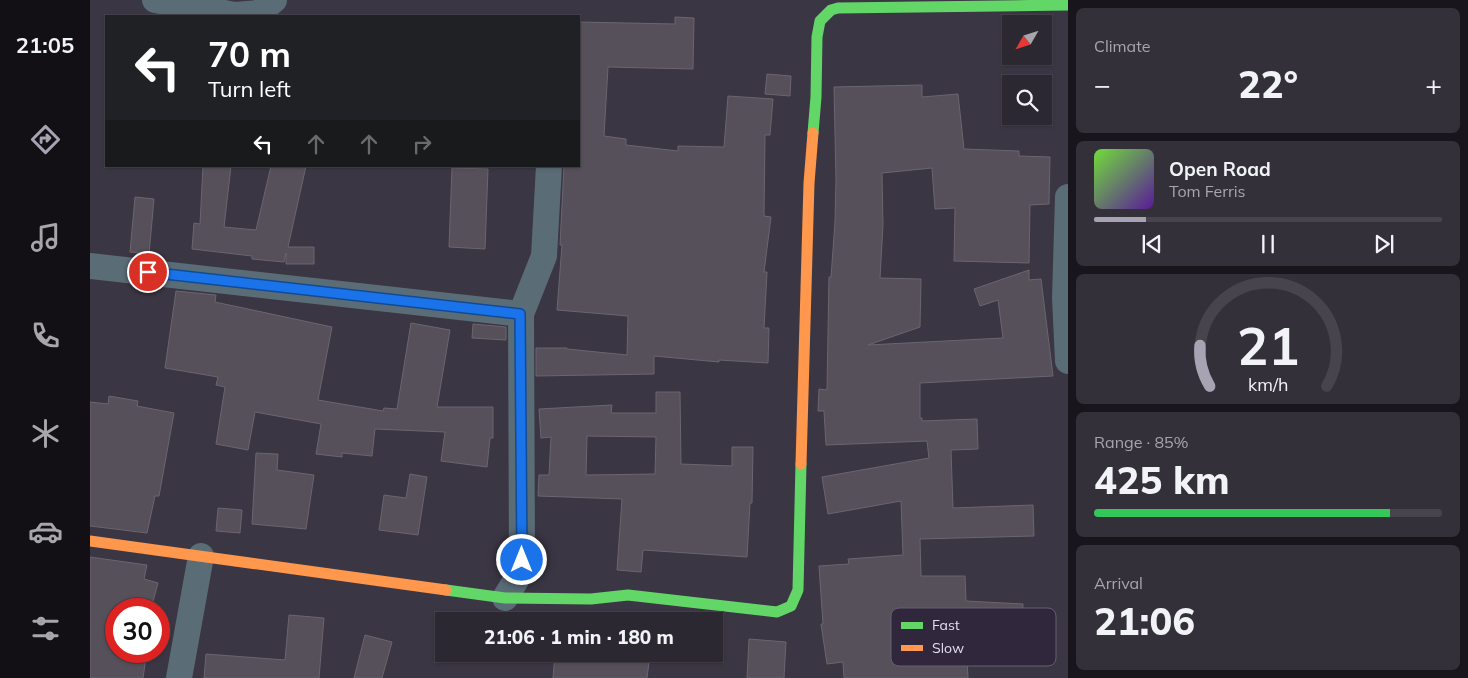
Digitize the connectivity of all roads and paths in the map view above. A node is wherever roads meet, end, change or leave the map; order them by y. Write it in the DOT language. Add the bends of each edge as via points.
graph roads {
  1 [pos="155,0"];
  2 [pos="274,0"];
  3 [pos="837,4"];
  4 [pos="1068,5"];
  5 [pos="549,167"];
  6 [pos="1068,197"];
  7 [pos="90,266"];
  8 [pos="1066,298"];
  9 [pos="520,314"];
  10 [pos="1068,361"];
  11 [pos="90,541"];
  12 [pos="201,556"];
  13 [pos="505,598"];
  14 [pos="179,678"];
  1 -- 2 [label="street" via="235,15 259,13"];
  3 -- 4 [label="street"];
  3 -- 13 [label="street" via="820,21 817,37 809,183 798,590 792,606 777,612 628,595 591,599"];
  5 -- 9 [label="street" via="544,256"];
  6 -- 8 [label="street"];
  7 -- 9 [label="street"];
  8 -- 10 [label="street"];
  9 -- 13 [label="street" via="522,560 519,575"];
  11 -- 12 [label="street"];
  12 -- 13 [label="street"];
  12 -- 14 [label="street"];
}
